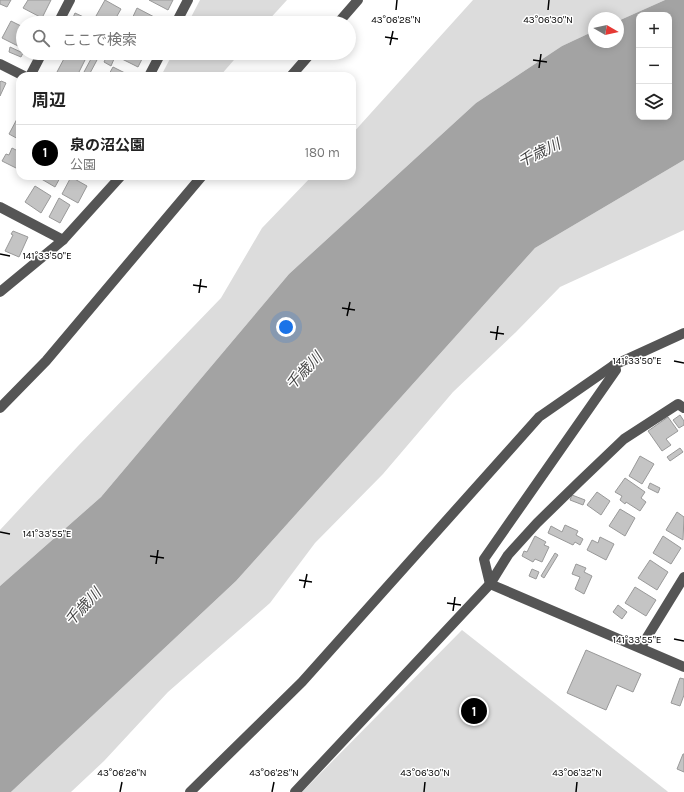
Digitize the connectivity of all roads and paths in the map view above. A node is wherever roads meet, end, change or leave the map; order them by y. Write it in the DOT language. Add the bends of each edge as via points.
graph roads {
  1 [pos="70,0"];
  2 [pos="188,0"];
  3 [pos="358,0"];
  4 [pos="62,16"];
  5 [pos="180,16"];
  6 [pos="344,16"];
  7 [pos="38,60"];
  8 [pos="157,60"];
  9 [pos="305,60"];
  10 [pos="0,64"];
  11 [pos="16,72"];
  12 [pos="32,72"];
  13 [pos="150,72"];
  14 [pos="294,72"];
  15 [pos="117,180"];
  16 [pos="199,180"];
  17 [pos="0,207"];
  18 [pos="63,240"];
  19 [pos="0,292"];
  20 [pos="684,333"];
  21 [pos="614,365"];
  22 [pos="0,408"];
  23 [pos="684,408"];
  24 [pos="684,578"];
  25 [pos="490,584"];
  26 [pos="641,647"];
  27 [pos="684,667"];
  28 [pos="190,792"];
  29 [pos="295,792"];
  1 -- 4 [label="street"];
  2 -- 5 [label="street"];
  3 -- 6 [label="street"];
  7 -- 12 [label="street"];
  8 -- 13 [label="street"];
  9 -- 14 [label="street"];
  10 -- 11 [label="street"];
  15 -- 18 [label="street"];
  16 -- 22 [label="street" via="46,361"];
  17 -- 18 [label="street"];
  18 -- 19 [label="street"];
  20 -- 21 [label="street"];
  21 -- 25 [label="street" via="616,370 484,559"];
  21 -- 28 [label="street" via="539,417 302,682"];
  23 -- 25 [label="street" via="678,404 624,439 537,523 508,555"];
  24 -- 26 [label="street"];
  25 -- 26 [label="street"];
  25 -- 29 [label="street"];
  26 -- 27 [label="street"];
}
